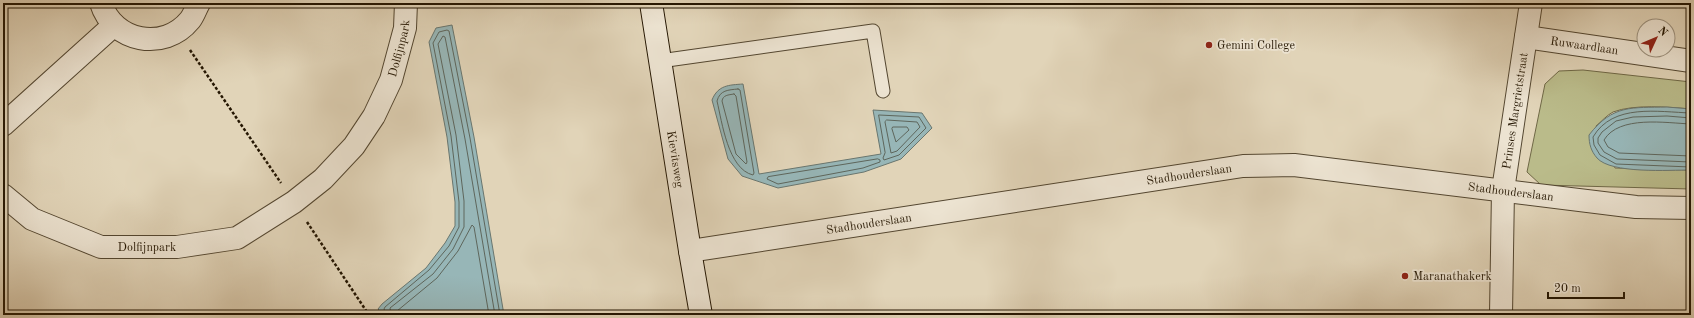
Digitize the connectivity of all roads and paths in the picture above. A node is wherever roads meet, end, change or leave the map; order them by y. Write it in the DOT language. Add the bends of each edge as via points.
graph roads {
  1 [pos="101,3"];
  2 [pos="199,3"];
  3 [pos="406,3"];
  4 [pos="651,3"];
  5 [pos="1531,3"];
  6 [pos="114,25"];
  7 [pos="178,31"];
  8 [pos="1526,37"];
  9 [pos="660,61"];
  10 [pos="1691,62"];
  11 [pos="883,91"];
  12 [pos="3,125"];
  13 [pos="1503,190"];
  14 [pos="3,195"];
  15 [pos="294,202"];
  16 [pos="1691,208"];
  17 [pos="690,251"];
  18 [pos="369,315"];
  19 [pos="701,315"];
  20 [pos="1501,315"];
  1 -- 6 [label="street"];
  2 -- 7 [label="street" via="191,19"];
  3 -- 15 [label="street, Dolfijnpark" via="405,28 391,80 374,116 354,146 322,179"];
  4 -- 9 [label="street, Kievitsweg"];
  5 -- 8 [label="street, Prinses Margrietstraat"];
  6 -- 7 [label="street" via="128,35 145,40 162,38"];
  6 -- 12 [label="street"];
  7 -- 15 [label="path"];
  8 -- 10 [label="street, Ruwaardlaan"];
  8 -- 13 [label="street, Prinses Margrietstraat"];
  9 -- 11 [label="lane" via="873,31"];
  9 -- 17 [label="street, Kievitsweg"];
  13 -- 16 [label="street, Stadhouderslaan" via="1636,207"];
  13 -- 17 [label="street, Stadhouderslaan" via="1294,165 1243,166"];
  13 -- 20 [label="street, Prinses Margrietstraat"];
  14 -- 15 [label="street, Dolfijnpark" via="32,219 101,247 177,247 237,238"];
  15 -- 18 [label="path"];
  17 -- 19 [label="street, Kievitsweg"];
}
